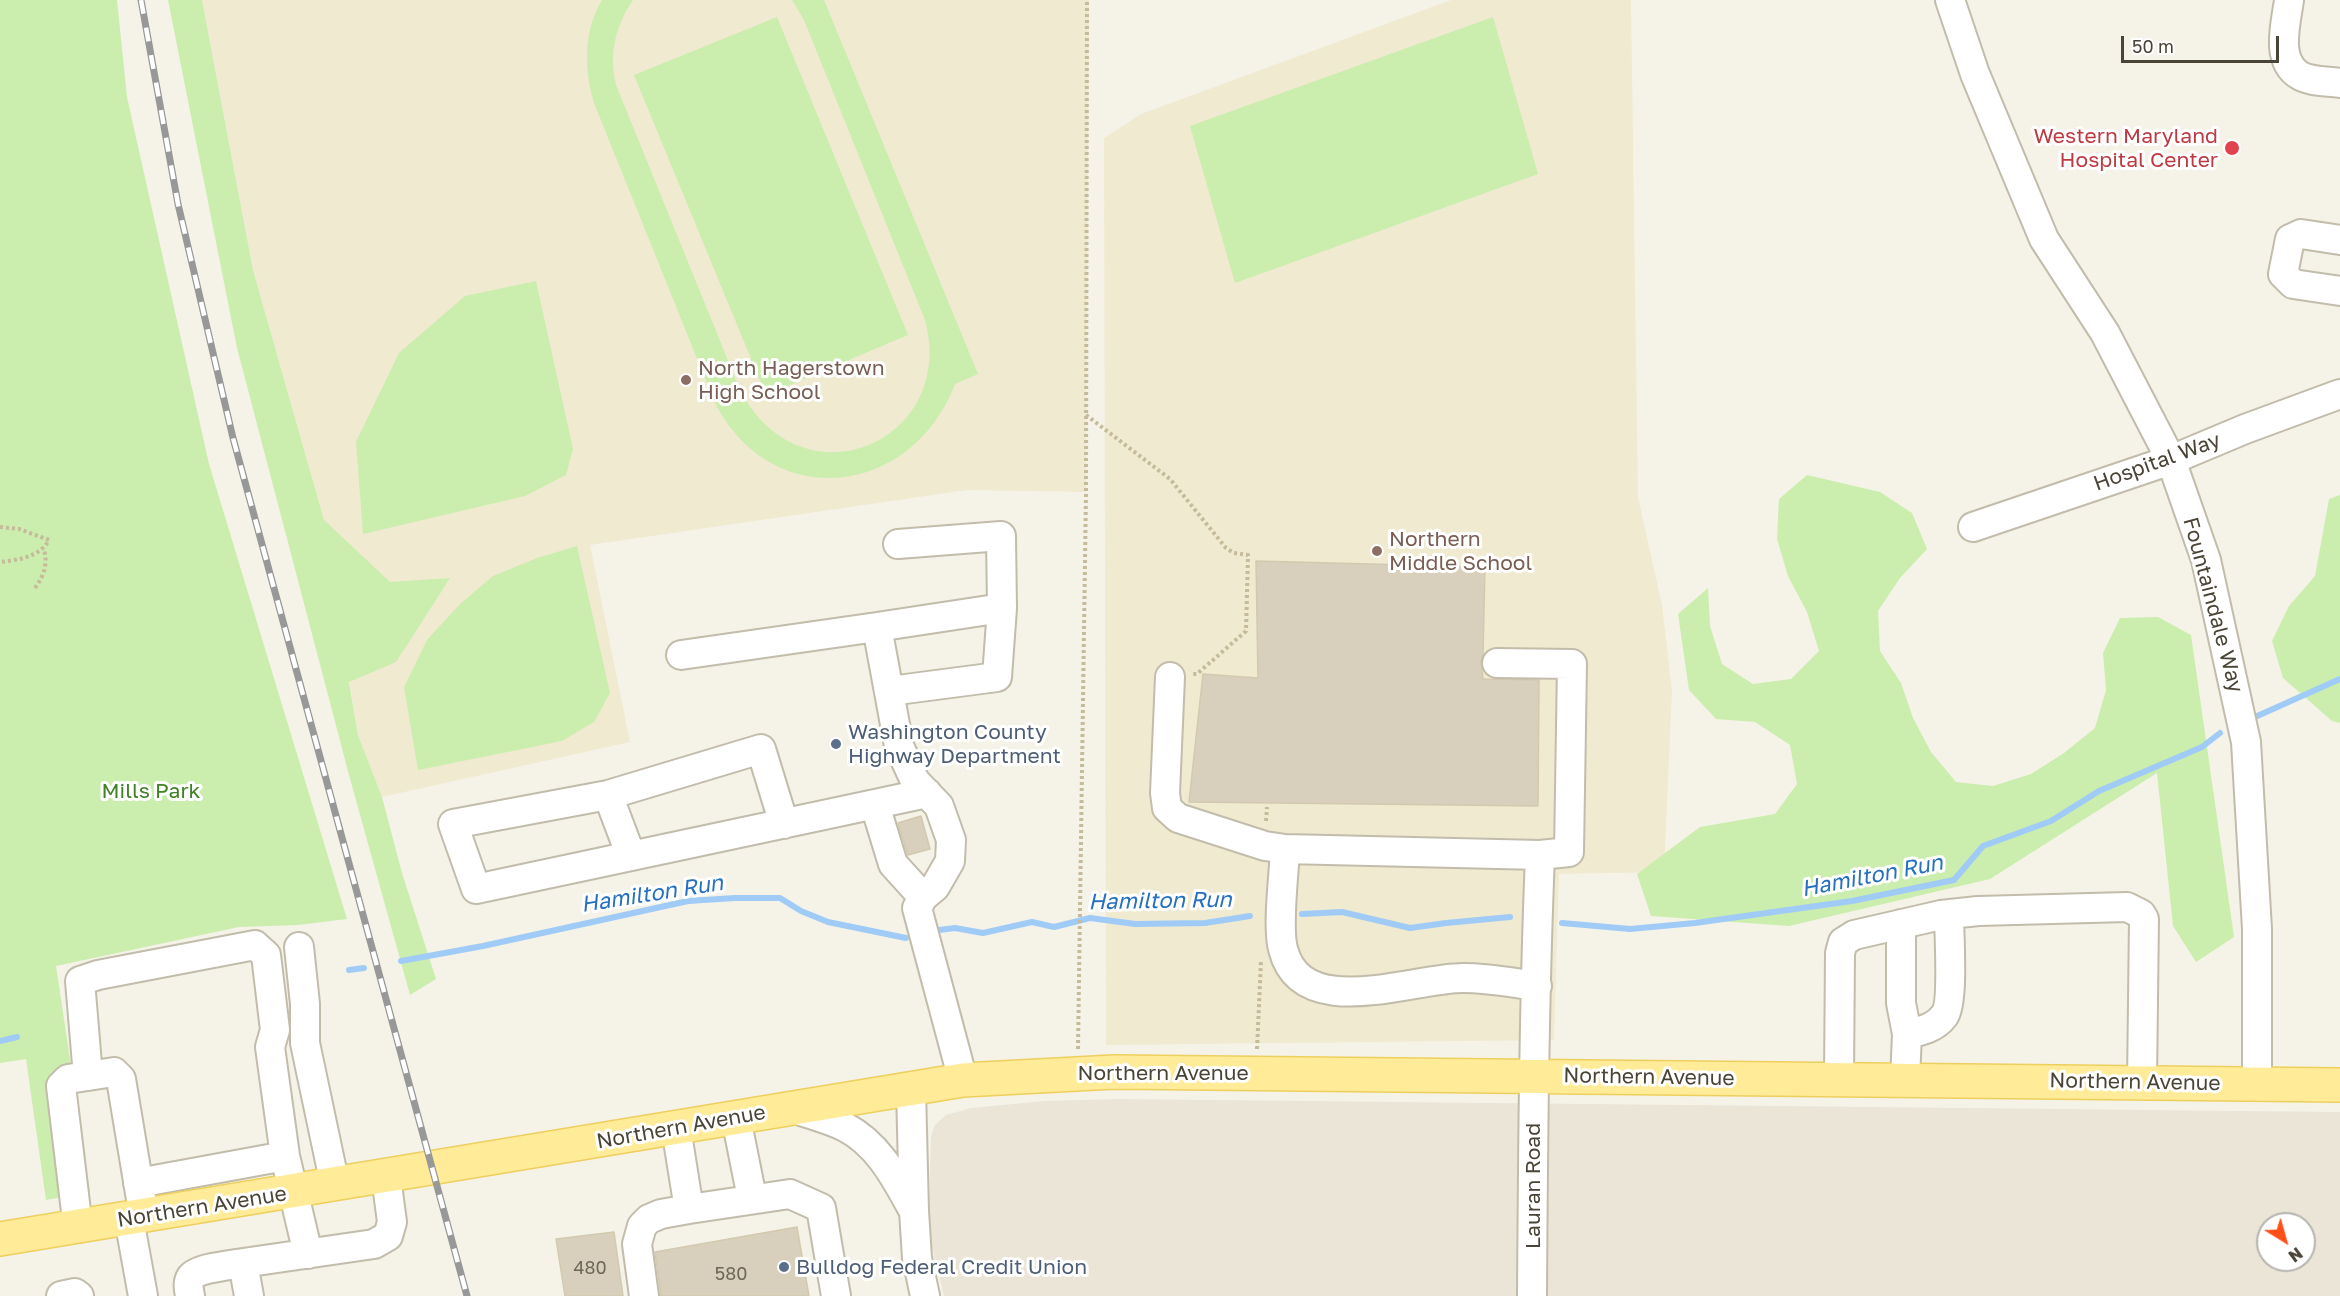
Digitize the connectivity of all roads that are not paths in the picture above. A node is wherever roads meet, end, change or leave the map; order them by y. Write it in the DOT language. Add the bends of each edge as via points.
graph roads {
  1 [pos="1950,0"];
  2 [pos="2289,0"];
  3 [pos="2340,83"];
  4 [pos="2340,240"];
  5 [pos="2340,291"];
  6 [pos="2340,394"];
  7 [pos="2170,460"];
  8 [pos="1973,527"];
  9 [pos="898,544"];
  10 [pos="1002,608"];
  11 [pos="876,627"];
  12 [pos="681,655"];
  13 [pos="1497,663"];
  14 [pos="1170,677"];
  15 [pos="890,691"];
  16 [pos="927,793"];
  17 [pos="608,795"];
  18 [pos="875,805"];
  19 [pos="784,824"];
  20 [pos="1285,849"];
  21 [pos="1540,855"];
  22 [pos="631,856"];
  23 [pos="923,897"];
  24 [pos="1949,914"];
  25 [pos="1901,924"];
  26 [pos="299,947"];
  27 [pos="1537,986"];
  28 [pos="1907,1034"];
  29 [pos="88,1076"];
  30 [pos="1533,1076"];
  31 [pos="1839,1079"];
  32 [pos="963,1080"];
  33 [pos="1905,1080"];
  34 [pos="2142,1082"];
  35 [pos="2257,1083"];
  36 [pos="2340,1084"];
  37 [pos="911,1089"];
  38 [pos="792,1108"];
  39 [pos="736,1118"];
  40 [pos="676,1128"];
  41 [pos="285,1156"];
  42 [pos="386,1177"];
  43 [pos="138,1183"];
  44 [pos="335,1185"];
  45 [pos="294,1192"];
  46 [pos="752,1198"];
  47 [pos="689,1209"];
  48 [pos="914,1211"];
  49 [pos="137,1218"];
  50 [pos="78,1228"];
  51 [pos="0,1239"];
  52 [pos="308,1254"];
  53 [pos="243,1263"];
  54 [pos="61,1296"];
  55 [pos="79,1296"];
  56 [pos="143,1296"];
  57 [pos="190,1296"];
  58 [pos="249,1296"];
  59 [pos="644,1296"];
  60 [pos="836,1296"];
  61 [pos="925,1296"];
  62 [pos="1532,1296"];
  1 -- 7 [label="street, Fountaindale Way" via="1975,74 2044,239 2105,333"];
  2 -- 3 [label="street" via="2284,41 2288,65 2309,79"];
  4 -- 5 [label="street" via="2301,234 2290,239 2283,274 2292,284"];
  6 -- 7 [label="street, Hospital Way"];
  7 -- 8 [label="street, Hospital Way"];
  7 -- 35 [label="street, Fountaindale Way" via="2206,560 2246,742 2257,929"];
  9 -- 10 [label="street" via="1001,536"];
  10 -- 11 [label="street"];
  10 -- 15 [label="street" via="997,677"];
  11 -- 12 [label="street"];
  11 -- 15 [label="street"];
  13 -- 21 [label="street" via="1572,664 1569,852"];
  14 -- 20 [label="street" via="1167,808 1178,818"];
  15 -- 16 [label="street" via="899,746 915,781"];
  16 -- 18 [label="street"];
  16 -- 23 [label="street" via="939,806 951,840 950,861 936,887"];
  17 -- 19 [label="street" via="761,749"];
  17 -- 22 [label="street"];
  17 -- 22 [label="street" via="453,824 476,889"];
  18 -- 19 [label="street"];
  18 -- 23 [label="street" via="893,864"];
  19 -- 22 [label="street"];
  20 -- 21 [label="street"];
  20 -- 27 [label="street" via="1283,951 1304,980 1347,993 1463,977"];
  21 -- 27 [label="street, Lauran Road"];
  23 -- 32 [label="street" via="917,908"];
  24 -- 25 [label="street"];
  24 -- 28 [label="street" via="1949,1007 1937,1023"];
  24 -- 34 [label="street" via="2096,907 2127,908 2141,914 2145,927"];
  25 -- 28 [label="street" via="1901,1003"];
  25 -- 31 [label="street" via="1854,935 1843,942"];
  26 -- 44 [label="street" via="305,1043"];
  27 -- 30 [label="street, Lauran Road"];
  28 -- 33 [label="street"];
  29 -- 41 [label="street" via="80,981 255,945 266,955 274,1030 270,1047"];
  29 -- 43 [label="street" via="114,1072 121,1079"];
  29 -- 50 [label="street" via="68,1079 61,1086"];
  30 -- 31 [label="main road, Northern Avenue"];
  30 -- 32 [label="main road, Northern Avenue" via="1114,1072"];
  30 -- 62 [label="street, Lauran Road"];
  31 -- 33 [label="main road, Northern Avenue"];
  32 -- 37 [label="main road, Northern Avenue"];
  33 -- 34 [label="main road, Northern Avenue"];
  34 -- 35 [label="main road, Northern Avenue"];
  35 -- 36 [label="main road, Northern Avenue"];
  37 -- 38 [label="main road, Northern Avenue"];
  37 -- 48 [label="street"];
  38 -- 39 [label="main road, Northern Avenue"];
  38 -- 48 [label="street" via="844,1127 868,1143 889,1167"];
  39 -- 40 [label="main road, Northern Avenue"];
  39 -- 46 [label="street"];
  40 -- 42 [label="main road, Northern Avenue"];
  40 -- 47 [label="street"];
  41 -- 43 [label="street"];
  41 -- 45 [label="street"];
  42 -- 44 [label="main road, Northern Avenue"];
  42 -- 52 [label="street" via="392,1222 388,1236 374,1244"];
  43 -- 49 [label="street"];
  44 -- 45 [label="main road, Northern Avenue"];
  45 -- 49 [label="main road, Northern Avenue"];
  45 -- 52 [label="street"];
  46 -- 47 [label="street"];
  46 -- 60 [label="street" via="790,1194 820,1208"];
  47 -- 59 [label="street" via="661,1214 642,1226 637,1244"];
  48 -- 61 [label="street" via="917,1258"];
  49 -- 50 [label="main road, Northern Avenue"];
  49 -- 56 [label="street"];
  50 -- 51 [label="main road, Northern Avenue"];
  52 -- 53 [label="street"];
  53 -- 57 [label="street" via="197,1272 190,1278"];
  53 -- 58 [label="street"];
  54 -- 55 [label="street"];
}
